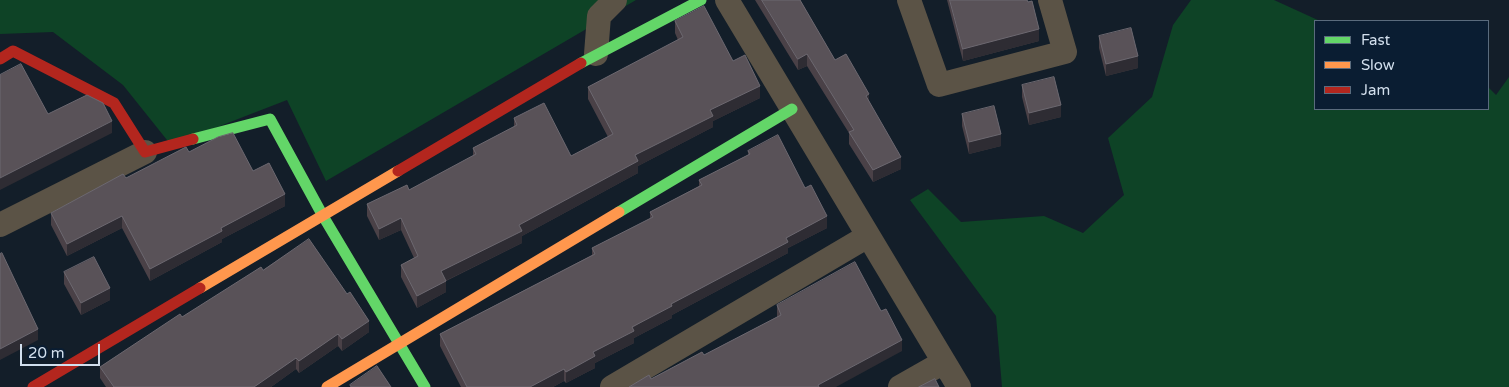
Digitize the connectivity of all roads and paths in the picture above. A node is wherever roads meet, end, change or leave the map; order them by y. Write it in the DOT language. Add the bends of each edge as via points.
graph roads {
  1 [pos="615,0"];
  2 [pos="700,0"];
  3 [pos="726,0"];
  4 [pos="909,0"];
  5 [pos="1050,0"];
  6 [pos="596,54"];
  7 [pos="0,58"];
  8 [pos="792,108"];
  9 [pos="145,152"];
  10 [pos="323,216"];
  11 [pos="0,225"];
  12 [pos="868,236"];
  13 [pos="400,345"];
  14 [pos="944,362"];
  15 [pos="33,387"];
  16 [pos="327,387"];
  17 [pos="425,387"];
  18 [pos="612,387"];
  19 [pos="900,387"];
  20 [pos="959,387"];
  1 -- 6 [label="street" via="599,16"];
  2 -- 6 [label="street"];
  3 -- 8 [label="street"];
  4 -- 5 [label="street" via="939,85 1065,52"];
  6 -- 10 [label="street"];
  7 -- 9 [label="street" via="13,51 114,102"];
  8 -- 12 [label="street"];
  8 -- 13 [label="street"];
  9 -- 10 [label="street" via="270,119"];
  9 -- 11 [label="street"];
  10 -- 13 [label="street"];
  10 -- 15 [label="street"];
  12 -- 14 [label="street"];
  12 -- 18 [label="street"];
  13 -- 16 [label="street"];
  13 -- 17 [label="street"];
  14 -- 19 [label="street"];
  14 -- 20 [label="street"];
}
